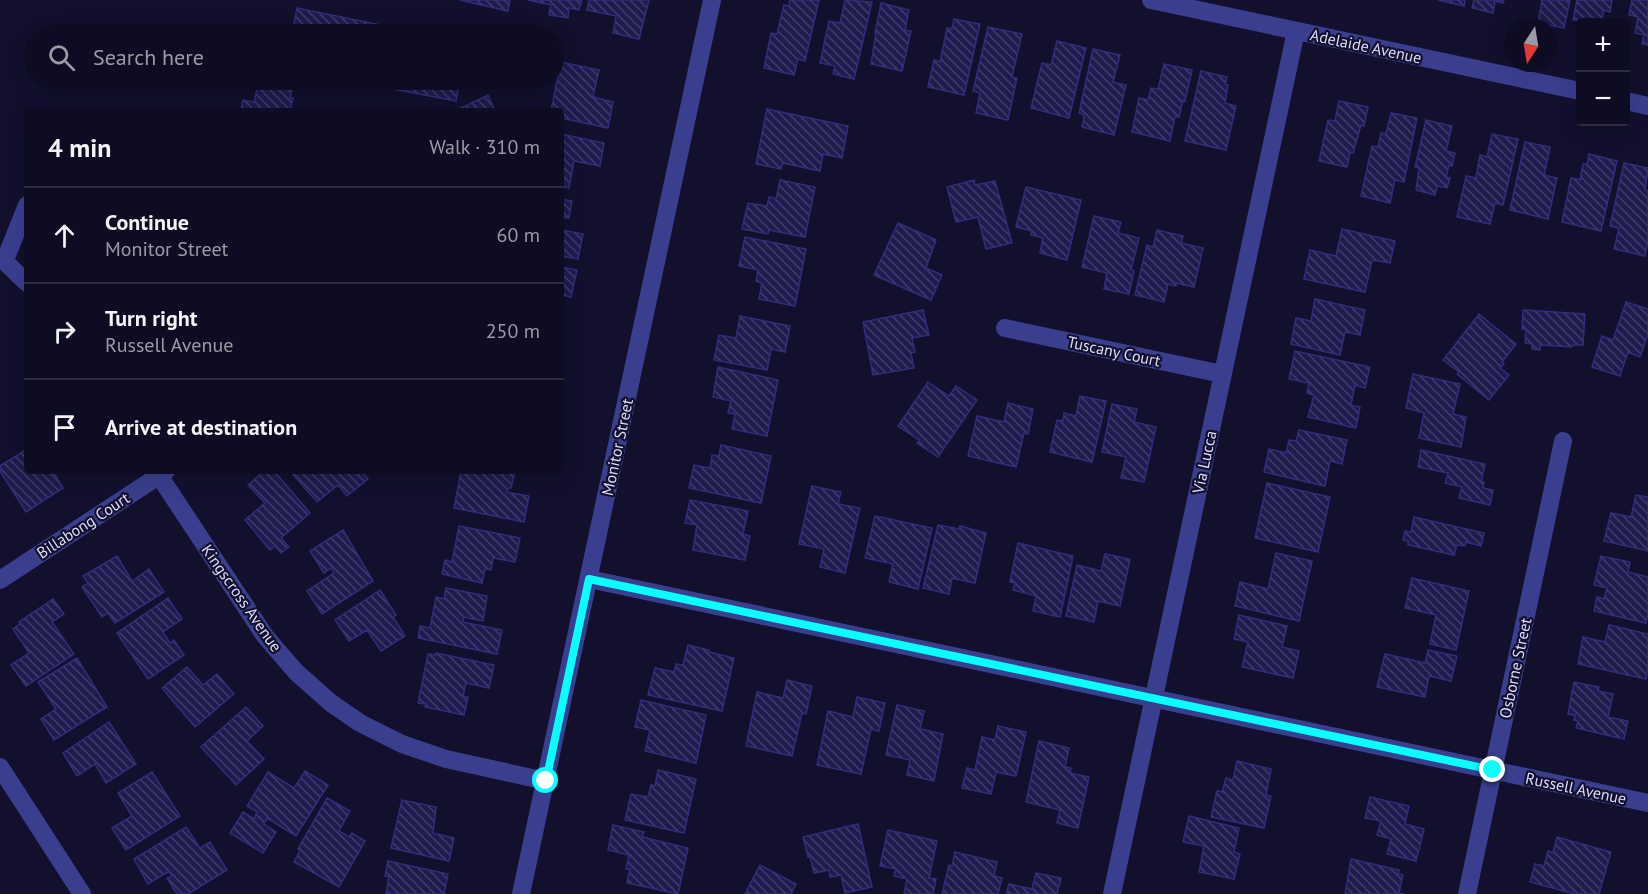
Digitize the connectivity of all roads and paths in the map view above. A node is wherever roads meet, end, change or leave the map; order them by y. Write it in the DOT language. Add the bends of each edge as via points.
graph roads {
  1 [pos="712,0"];
  2 [pos="1151,0"];
  3 [pos="1296,31"];
  4 [pos="1576,91"];
  5 [pos="1630,102"];
  6 [pos="1648,106"];
  7 [pos="24,211"];
  8 [pos="2,258"];
  9 [pos="24,280"];
  10 [pos="1005,328"];
  11 [pos="1222,374"];
  12 [pos="1563,441"];
  13 [pos="159,474"];
  14 [pos="162,474"];
  15 [pos="589,579"];
  16 [pos="0,580"];
  17 [pos="1153,698"];
  18 [pos="0,767"];
  19 [pos="1493,770"];
  20 [pos="546,781"];
  21 [pos="1648,803"];
  22 [pos="82,894"];
  23 [pos="521,894"];
  24 [pos="1112,894"];
  25 [pos="1467,894"];
  1 -- 15 [label="street, Monitor Street"];
  2 -- 3 [label="street, Adelaide Avenue"];
  3 -- 4 [label="street, Adelaide Avenue"];
  3 -- 11 [label="street, Via Lucca"];
  5 -- 6 [label="street"];
  7 -- 8 [label="street"];
  8 -- 9 [label="street"];
  10 -- 11 [label="street, Tuscany Court"];
  11 -- 17 [label="street, Via Lucca"];
  12 -- 19 [label="street, Osborne Street"];
  13 -- 16 [label="street, Billabong Court"];
  14 -- 20 [label="street, Kingscross Avenue" via="265,636 296,672 331,703 402,744 446,759"];
  15 -- 17 [label="street, Russell Avenue"];
  15 -- 20 [label="street, Monitor Street"];
  17 -- 19 [label="street, Russell Avenue"];
  17 -- 24 [label="street, Via Lucca"];
  18 -- 22 [label="street"];
  19 -- 21 [label="street, Russell Avenue"];
  19 -- 25 [label="street, Osborne Street"];
  20 -- 23 [label="street, Monitor Street"];
}
